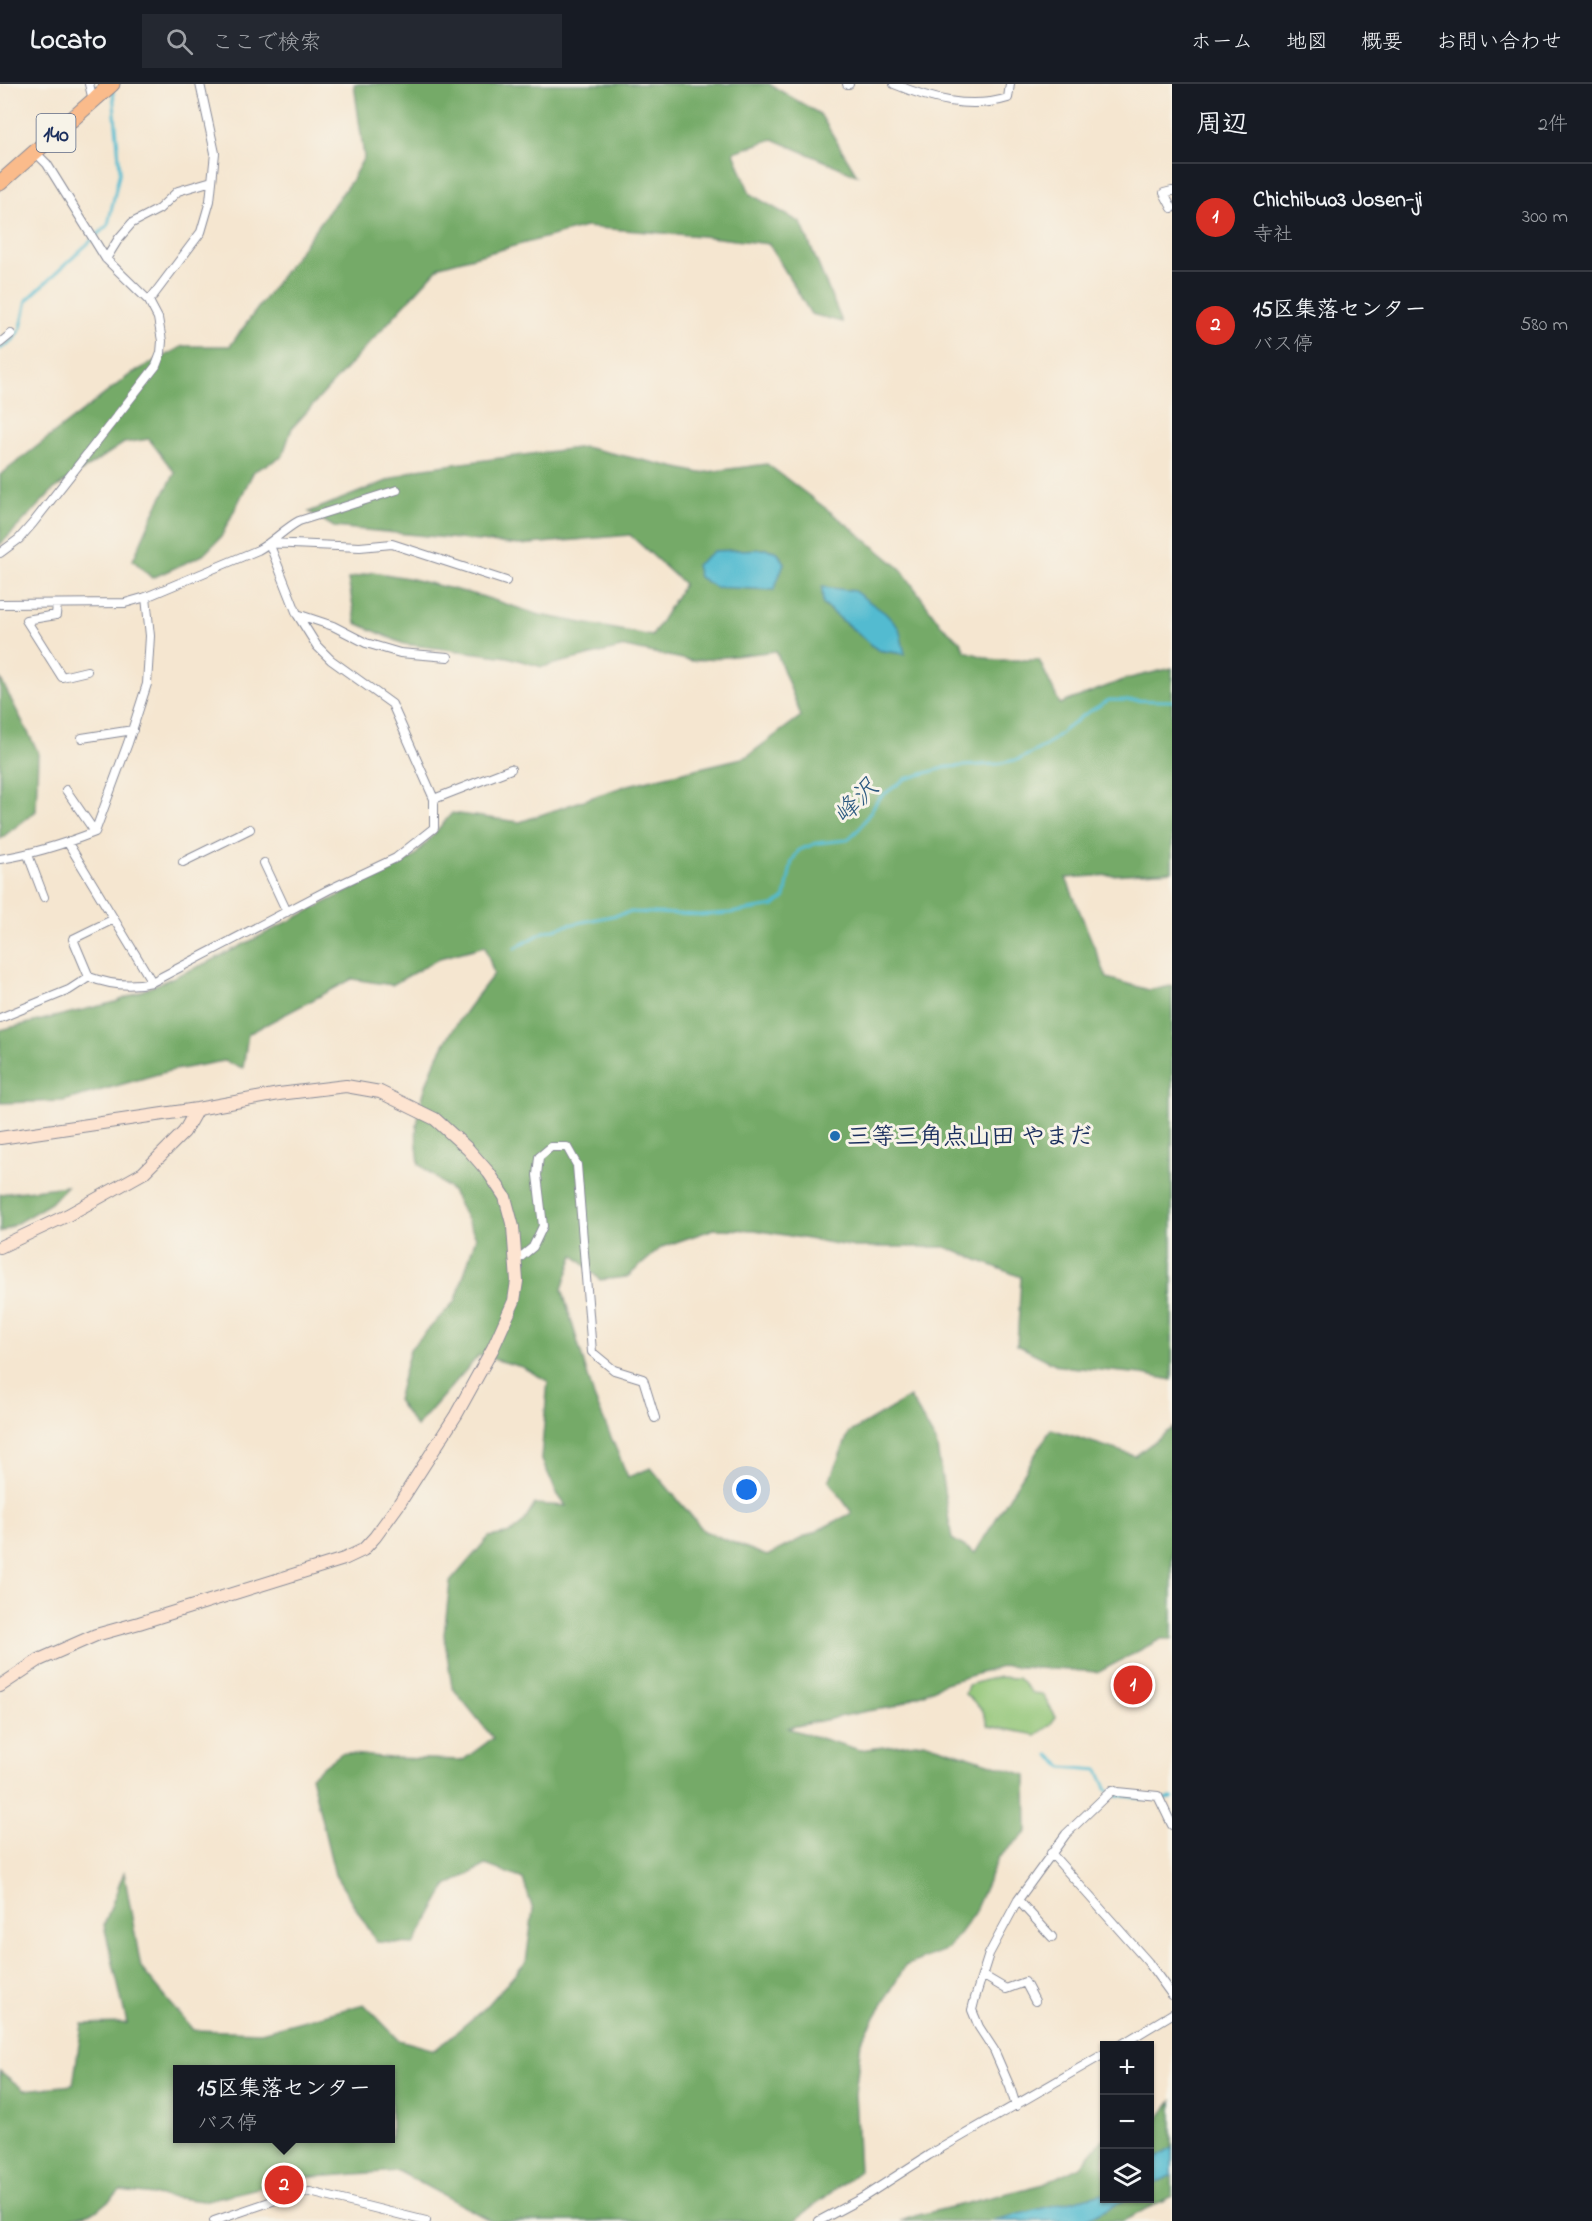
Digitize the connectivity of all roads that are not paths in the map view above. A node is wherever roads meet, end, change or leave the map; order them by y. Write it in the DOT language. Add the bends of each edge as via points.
graph roads {
  1 [pos="89,84"];
  2 [pos="112,84"];
  3 [pos="200,84"];
  4 [pos="894,84"];
  5 [pos="1010,84"];
  6 [pos="93,100"];
  7 [pos="35,152"];
  8 [pos="212,181"];
  9 [pos="0,183"];
  10 [pos="1172,191"];
  11 [pos="1172,208"];
  12 [pos="106,259"];
  13 [pos="149,301"];
  14 [pos="11,334"];
  15 [pos="0,343"];
  16 [pos="397,490"];
  17 [pos="269,543"];
  18 [pos="0,553"];
  19 [pos="506,581"];
  20 [pos="146,597"];
  21 [pos="0,604"];
  22 [pos="57,604"];
  23 [pos="297,614"];
  24 [pos="448,657"];
  25 [pos="87,671"];
  26 [pos="133,730"];
  27 [pos="82,738"];
  28 [pos="511,769"];
  29 [pos="66,790"];
  30 [pos="434,799"];
  31 [pos="250,830"];
  32 [pos="95,832"];
  33 [pos="68,843"];
  34 [pos="28,855"];
  35 [pos="0,859"];
  36 [pos="183,862"];
  37 [pos="264,863"];
  38 [pos="44,897"];
  39 [pos="287,912"];
  40 [pos="114,919"];
  41 [pos="89,977"];
  42 [pos="152,982"];
  43 [pos="0,1018"];
  44 [pos="196,1109"];
  45 [pos="0,1138"];
  46 [pos="0,1247"];
  47 [pos="516,1262"];
  48 [pos="655,1418"];
  49 [pos="0,1686"];
  50 [pos="1172,1825"];
  51 [pos="1051,1853"];
  52 [pos="1018,1900"];
  53 [pos="1052,1937"];
  54 [pos="984,1976"];
  55 [pos="1172,1995"];
  56 [pos="1035,2001"];
  57 [pos="1172,2014"];
  58 [pos="1127,2041"];
  59 [pos="1100,2056"];
  60 [pos="1016,2106"];
  61 [pos="233,2218"];
  62 [pos="214,2221"];
  63 [pos="426,2221"];
  64 [pos="819,2221"];
  1 -- 6 [label="street"];
  2 -- 6 [label="highway, 140"];
  3 -- 8 [label="street" via="215,153"];
  4 -- 5 [label="street" via="950,103 999,101 1008,98"];
  6 -- 7 [label="highway, 140"];
  7 -- 9 [label="highway, 140"];
  7 -- 12 [label="street" via="47,164"];
  8 -- 12 [label="street" via="178,190 159,209 132,224"];
  8 -- 13 [label="street" via="201,232"];
  10 -- 11 [label="street" via="1164,193"];
  12 -- 13 [label="street"];
  13 -- 18 [label="street" via="162,329 156,366 33,523"];
  14 -- 15 [label="street"];
  16 -- 17 [label="street" via="299,521"];
  17 -- 19 [label="street" via="360,547 392,544"];
  17 -- 20 [label="street"];
  17 -- 23 [label="street"];
  20 -- 22 [label="street" via="125,603"];
  20 -- 26 [label="street" via="150,636 147,684"];
  21 -- 22 [label="street"];
  22 -- 25 [label="street" via="56,615 26,621 62,677"];
  23 -- 24 [label="street" via="377,647"];
  23 -- 30 [label="street" via="331,660 392,704"];
  26 -- 27 [label="street"];
  26 -- 32 [label="street"];
  28 -- 30 [label="street"];
  29 -- 32 [label="street"];
  30 -- 39 [label="street" via="434,828 396,858"];
  31 -- 36 [label="street"];
  32 -- 33 [label="street"];
  33 -- 34 [label="street"];
  33 -- 40 [label="street"];
  34 -- 35 [label="street"];
  34 -- 38 [label="street"];
  37 -- 39 [label="street"];
  39 -- 42 [label="street"];
  40 -- 41 [label="street" via="73,939"];
  40 -- 42 [label="street"];
  41 -- 42 [label="street" via="105,983"];
  41 -- 43 [label="street" via="69,990"];
  44 -- 45 [label="street"];
  44 -- 46 [label="street" via="184,1132 143,1173"];
  44 -- 47 [label="street" via="346,1086 380,1092 406,1104 435,1119 489,1173 505,1197"];
  47 -- 48 [label="street" via="533,1247 543,1226 537,1175 539,1157 551,1147 567,1147 577,1165 591,1352 614,1370 643,1379"];
  47 -- 49 [label="street" via="514,1301 493,1348 399,1504 363,1550 96,1635 39,1660"];
  50 -- 51 [label="street" via="1158,1796 1112,1790 1065,1834"];
  51 -- 52 [label="street"];
  51 -- 55 [label="street" via="1148,1962"];
  52 -- 53 [label="street"];
  52 -- 54 [label="street" via="989,1954"];
  54 -- 56 [label="street" via="1006,1989 1025,1982"];
  54 -- 60 [label="street" via="972,2010 994,2050"];
  57 -- 58 [label="street"];
  59 -- 60 [label="street"];
  60 -- 64 [label="street"];
  61 -- 62 [label="street"];
  61 -- 63 [label="street" via="290,2194 310,2192"];
}
